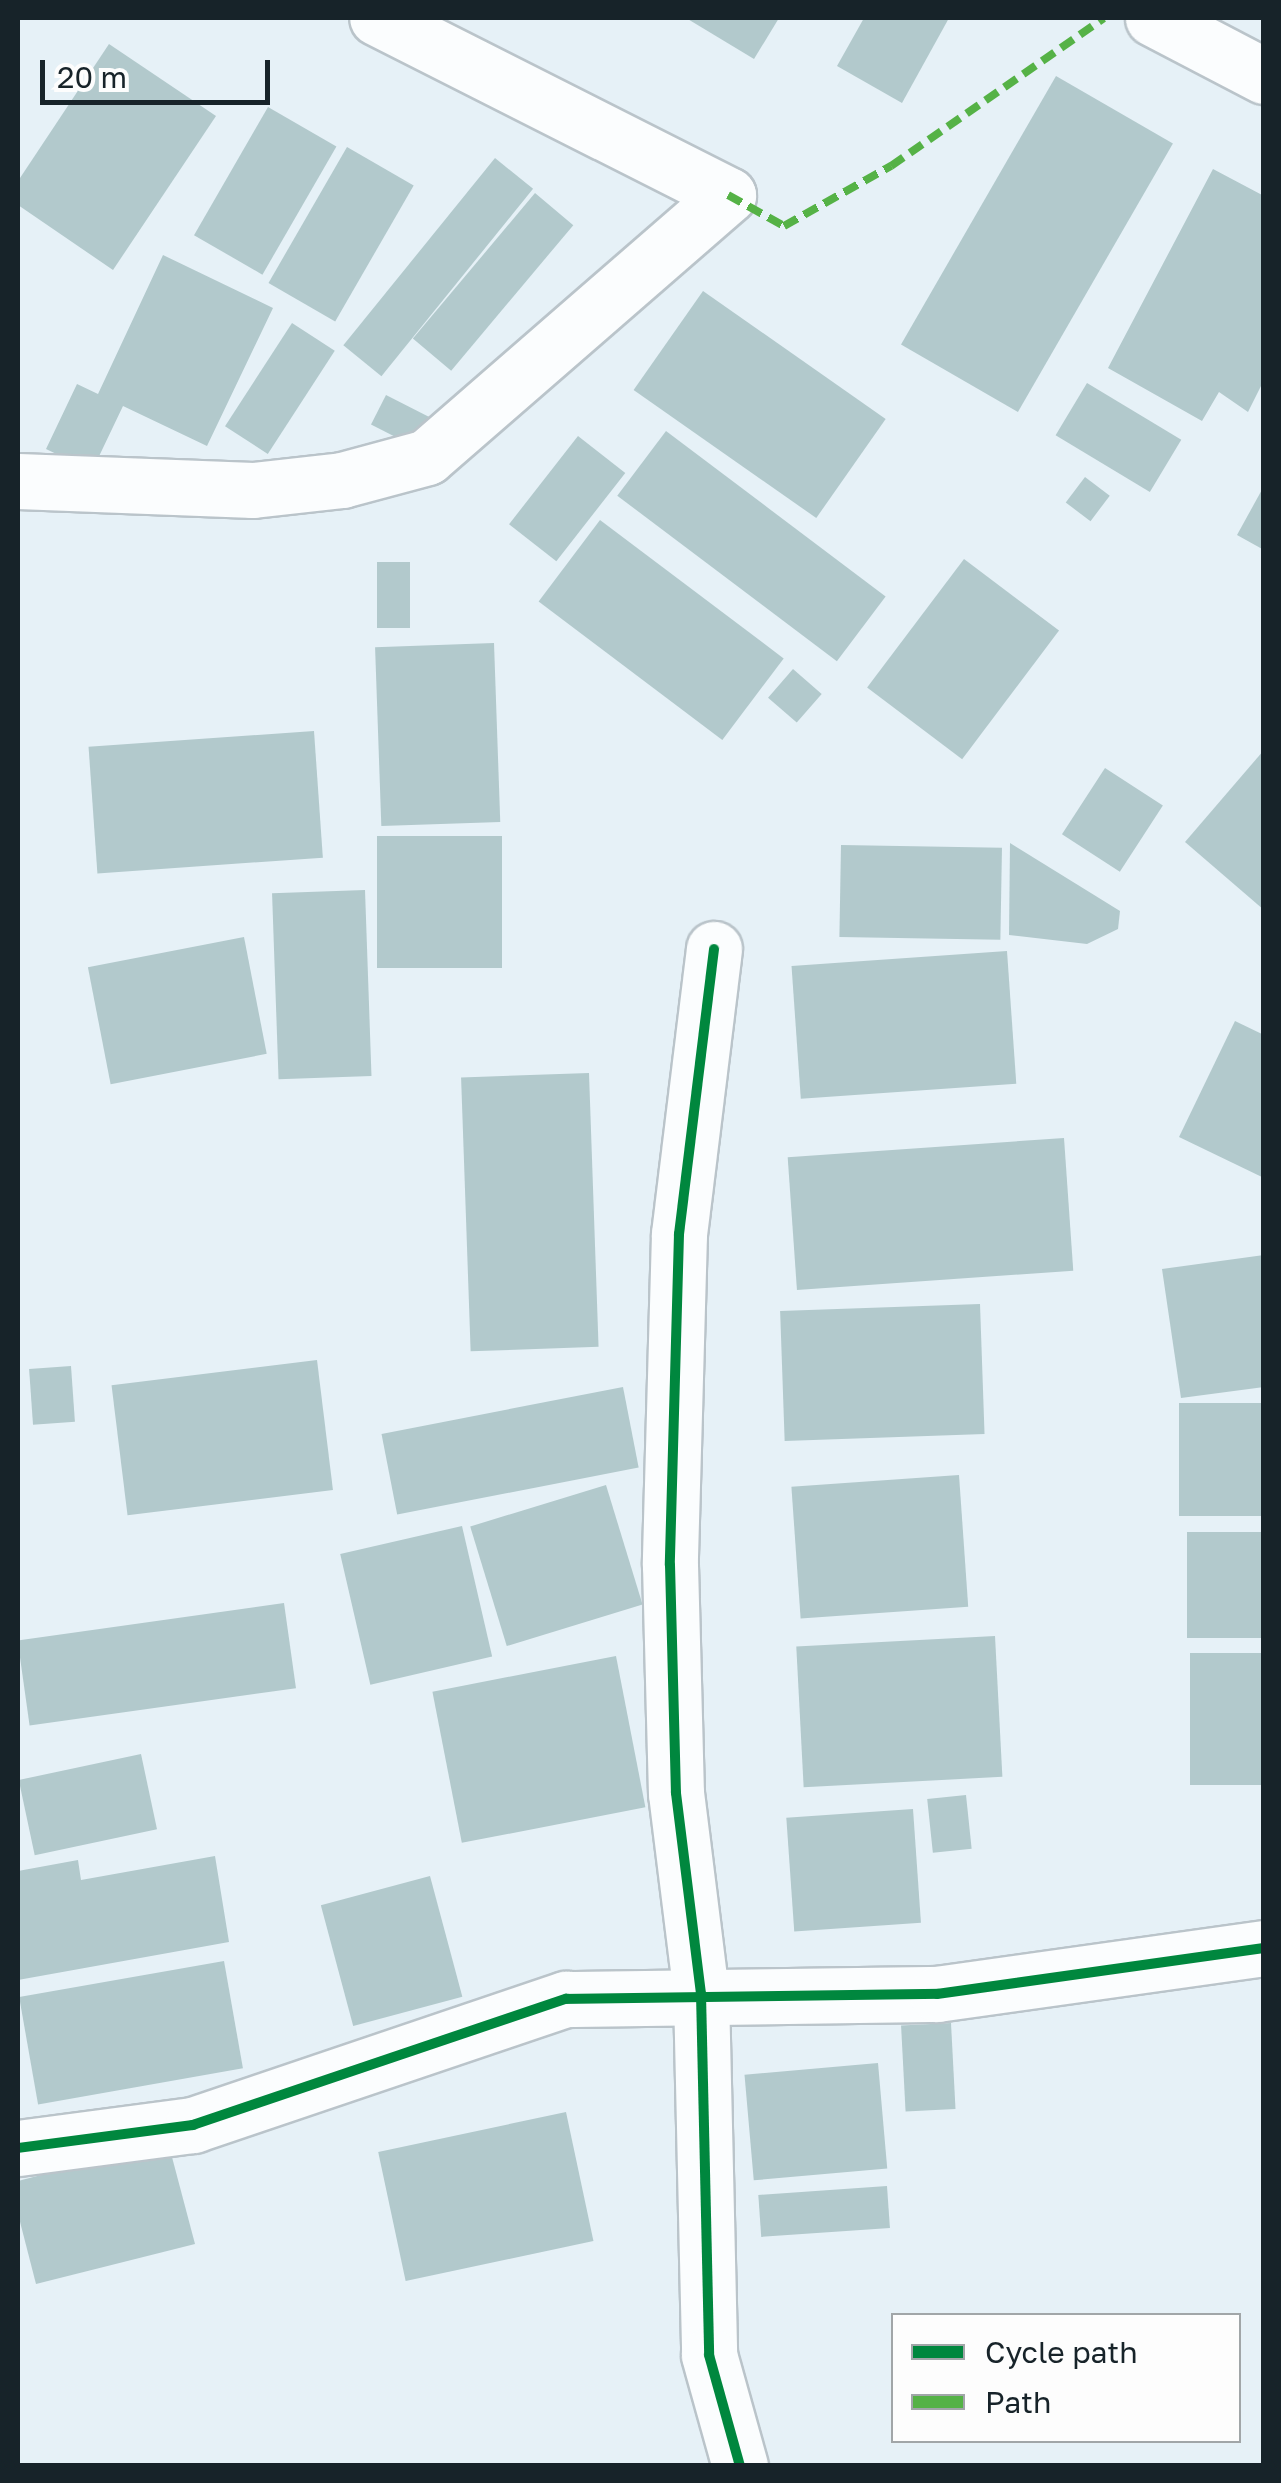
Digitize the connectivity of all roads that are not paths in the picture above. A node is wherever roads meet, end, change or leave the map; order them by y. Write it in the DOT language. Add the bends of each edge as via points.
graph roads {
  1 [pos="377,18"];
  2 [pos="1153,18"];
  3 [pos="1264,76"];
  4 [pos="18,481"];
  5 [pos="714,950"];
  6 [pos="1264,1948"];
  7 [pos="700,1994"];
  8 [pos="18,2148"];
  9 [pos="740,2466"];
  1 -- 4 [label="street" via="728,195 427,457 342,480 253,490"];
  2 -- 3 [label="street"];
  5 -- 7 [label="street" via="679,1234 670,1565 676,1793"];
  6 -- 7 [label="street" via="936,1994"];
  7 -- 8 [label="street" via="566,1998 193,2125"];
  7 -- 9 [label="street" via="709,2354"];
}
